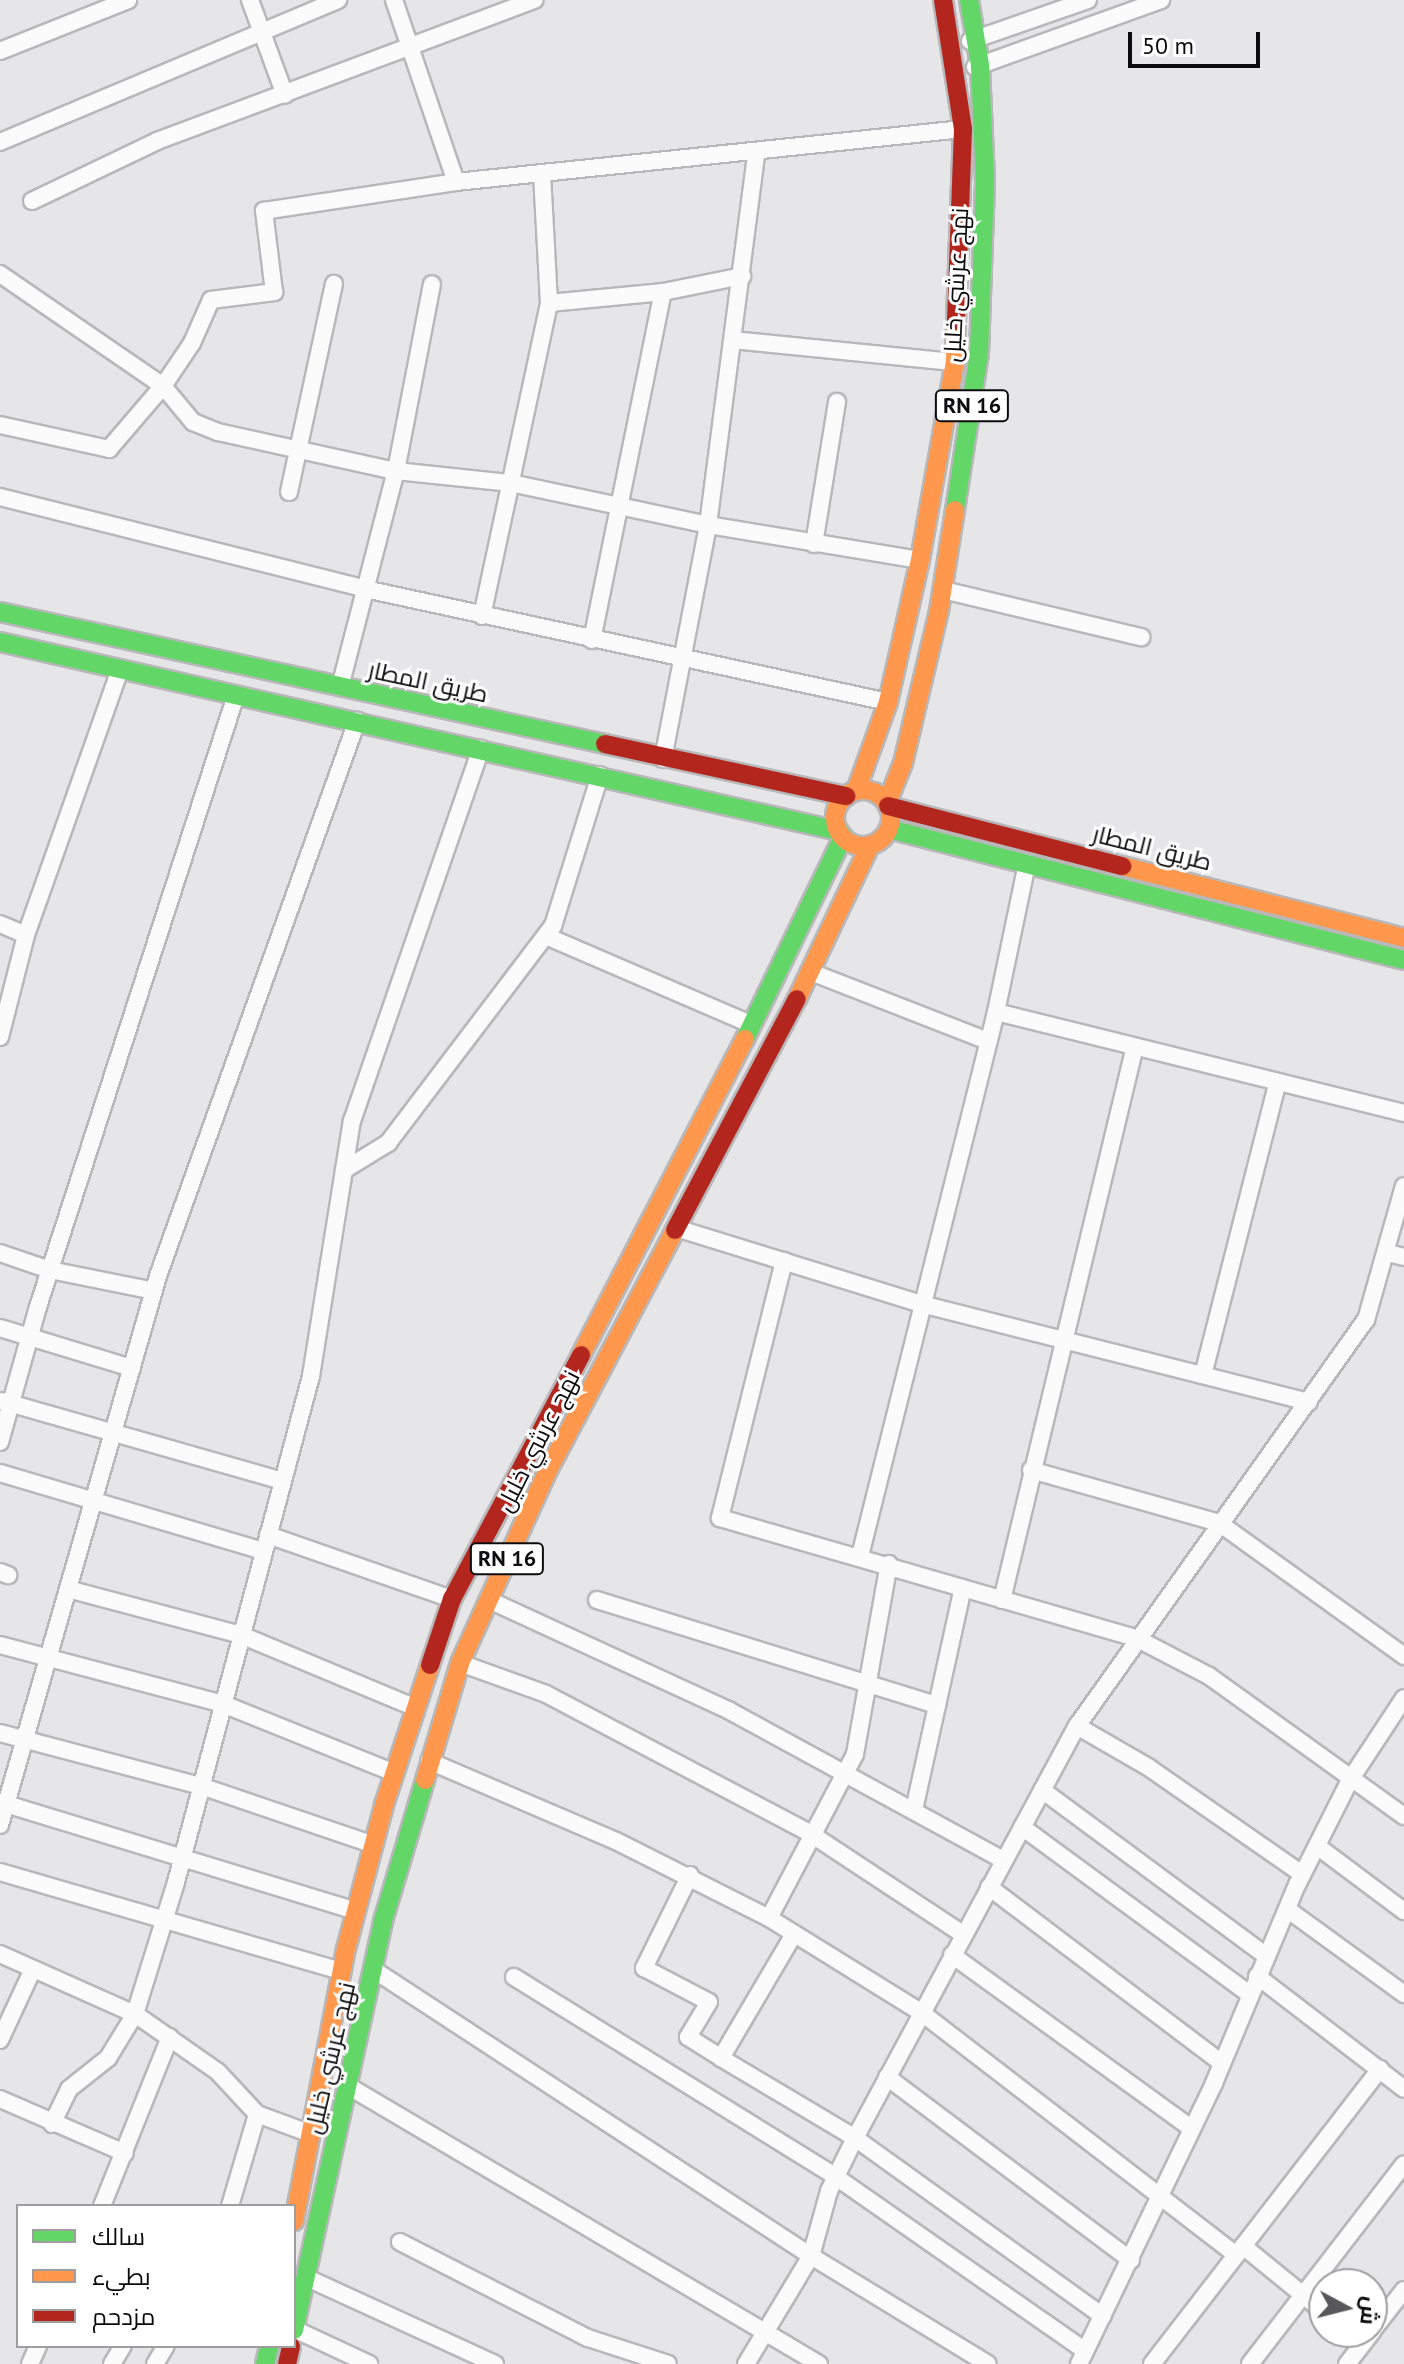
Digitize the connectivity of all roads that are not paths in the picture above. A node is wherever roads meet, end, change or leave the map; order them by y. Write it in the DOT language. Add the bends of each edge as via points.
graph roads {
  1 [pos="128,0"];
  2 [pos="250,0"];
  3 [pos="338,0"];
  4 [pos="394,0"];
  5 [pos="534,0"];
  6 [pos="943,0"];
  7 [pos="969,0"];
  8 [pos="1088,0"];
  9 [pos="1161,0"];
  10 [pos="261,31"];
  11 [pos="975,39"];
  12 [pos="411,50"];
  13 [pos="0,51"];
  14 [pos="952,62"];
  15 [pos="980,65"];
  16 [pos="285,95"];
  17 [pos="963,129"];
  18 [pos="0,142"];
  19 [pos="756,154"];
  20 [pos="542,173"];
  21 [pos="456,182"];
  22 [pos="32,201"];
  23 [pos="742,276"];
  24 [pos="2,279"];
  25 [pos="334,284"];
  26 [pos="432,284"];
  27 [pos="663,292"];
  28 [pos="549,303"];
  29 [pos="733,340"];
  30 [pos="955,362"];
  31 [pos="163,386"];
  32 [pos="837,402"];
  33 [pos="0,425"];
  34 [pos="299,450"];
  35 [pos="396,471"];
  36 [pos="511,483"];
  37 [pos="289,492"];
  38 [pos="0,497"];
  39 [pos="623,504"];
  40 [pos="708,525"];
  41 [pos="814,544"];
  42 [pos="920,560"];
  43 [pos="365,589"];
  44 [pos="943,590"];
  45 [pos="0,612"];
  46 [pos="482,616"];
  47 [pos="1141,637"];
  48 [pos="592,640"];
  49 [pos="0,642"];
  50 [pos="683,661"];
  51 [pos="120,669"];
  52 [pos="340,687"];
  53 [pos="236,695"];
  54 [pos="888,702"];
  55 [pos="357,721"];
  56 [pos="481,749"];
  57 [pos="663,759"];
  58 [pos="600,775"];
  59 [pos="851,794"];
  60 [pos="888,805"];
  61 [pos="889,829"];
  62 [pos="841,834"];
  63 [pos="1032,842"];
  64 [pos="870,845"];
  65 [pos="1027,863"];
  66 [pos="0,924"];
  67 [pos="26,935"];
  68 [pos="546,936"];
  69 [pos="1404,938"];
  70 [pos="1404,960"];
  71 [pos="811,972"];
  72 [pos="996,1012"];
  73 [pos="753,1025"];
  74 [pos="0,1037"];
  75 [pos="988,1041"];
  76 [pos="1134,1050"];
  77 [pos="1277,1085"];
  78 [pos="1404,1113"];
  79 [pos="344,1170"];
  80 [pos="1404,1186"];
  81 [pos="676,1228"];
  82 [pos="0,1253"];
  83 [pos="1396,1255"];
  84 [pos="784,1261"];
  85 [pos="50,1270"];
  86 [pos="154,1291"];
  87 [pos="921,1304"];
  88 [pos="0,1328"];
  89 [pos="29,1338"];
  90 [pos="1062,1339"];
  91 [pos="132,1368"];
  92 [pos="1203,1375"];
  93 [pos="5,1402"];
  94 [pos="1309,1402"];
  95 [pos="113,1434"];
  96 [pos="0,1442"];
  97 [pos="1031,1470"];
  98 [pos="0,1473"];
  99 [pos="282,1481"];
  100 [pos="93,1502"];
  101 [pos="1219,1523"];
  102 [pos="266,1543"];
  103 [pos="860,1556"];
  104 [pos="889,1564"];
  105 [pos="963,1588"];
  106 [pos="68,1589"];
  107 [pos="452,1599"];
  108 [pos="489,1600"];
  109 [pos="597,1600"];
  110 [pos="1002,1600"];
  111 [pos="241,1635"];
  112 [pos="1138,1639"];
  113 [pos="0,1645"];
  114 [pos="1404,1656"];
  115 [pos="48,1657"];
  116 [pos="460,1663"];
  117 [pos="868,1683"];
  118 [pos="1404,1698"];
  119 [pos="223,1704"];
  120 [pos="937,1705"];
  121 [pos="416,1708"];
  122 [pos="1077,1726"];
  123 [pos="0,1733"];
  124 [pos="24,1740"];
  125 [pos="429,1761"];
  126 [pos="395,1773"];
  127 [pos="846,1773"];
  128 [pos="1350,1780"];
  129 [pos="201,1786"];
  130 [pos="1042,1790"];
  131 [pos="6,1804"];
  132 [pos="914,1810"];
  133 [pos="1404,1816"];
  134 [pos="0,1825"];
  135 [pos="1022,1827"];
  136 [pos="811,1834"];
  137 [pos="374,1845"];
  138 [pos="1317,1846"];
  139 [pos="182,1857"];
  140 [pos="1003,1860"];
  141 [pos="0,1872"];
  142 [pos="1302,1874"];
  143 [pos="690,1875"];
  144 [pos="989,1887"];
  145 [pos="1287,1909"];
  146 [pos="356,1911"];
  147 [pos="1404,1911"];
  148 [pos="769,1918"];
  149 [pos="164,1919"];
  150 [pos="794,1934"];
  151 [pos="964,1935"];
  152 [pos="0,1954"];
  153 [pos="952,1955"];
  154 [pos="1266,1956"];
  155 [pos="33,1969"];
  156 [pos="374,1970"];
  157 [pos="341,1971"];
  158 [pos="1257,1976"];
  159 [pos="514,1977"];
  160 [pos="1249,1994"];
  161 [pos="1404,1994"];
  162 [pos="922,2013"];
  163 [pos="135,2014"];
  164 [pos="170,2037"];
  165 [pos="0,2040"];
  166 [pos="721,2058"];
  167 [pos="1222,2063"];
  168 [pos="1380,2069"];
  169 [pos="887,2077"];
  170 [pos="348,2086"];
  171 [pos="1404,2089"];
  172 [pos="0,2099"];
  173 [pos="257,2114"];
  174 [pos="52,2124"];
  175 [pos="1191,2128"];
  176 [pos="311,2134"];
  177 [pos="855,2138"];
  178 [pos="125,2153"];
  179 [pos="1404,2164"];
  180 [pos="836,2177"];
  181 [pos="1162,2195"];
  182 [pos="103,2204"];
  183 [pos="231,2204"];
  184 [pos="296,2211"];
  185 [pos="400,2242"];
  186 [pos="1239,2250"];
  187 [pos="811,2256"];
  188 [pos="1131,2260"];
  189 [pos="305,2277"];
  190 [pos="1404,2290"];
  191 [pos="1303,2295"];
  192 [pos="1308,2299"];
  193 [pos="1388,2311"];
  194 [pos="1103,2316"];
  195 [pos="296,2320"];
  196 [pos="296,2331"];
  197 [pos="765,2333"];
  198 [pos="1359,2348"];
  199 [pos="1082,2358"];
  200 [pos="660,2362"];
  201 [pos="369,2364"];
  202 [pos="495,2364"];
  203 [pos="746,2364"];
  204 [pos="819,2364"];
  205 [pos="988,2364"];
  206 [pos="1152,2364"];
  207 [pos="1250,2364"];
  208 [pos="1347,2364"];
  1 -- 13 [label="street"];
  2 -- 10 [label="street"];
  3 -- 10 [label="street"];
  4 -- 12 [label="street"];
  5 -- 12 [label="street"];
  6 -- 14 [label="main road, نهج عرشي خليل / RN 16"];
  7 -- 11 [label="main road, نهج عرشي خليل / RN 16"];
  8 -- 11 [label="street"];
  9 -- 15 [label="street"];
  10 -- 16 [label="street"];
  10 -- 18 [label="street"];
  11 -- 14 [label="street"];
  11 -- 15 [label="main road, نهج عرشي خليل / RN 16"];
  12 -- 16 [label="street"];
  12 -- 21 [label="street"];
  14 -- 15 [label="street"];
  14 -- 17 [label="main road, نهج عرشي خليل / RN 16"];
  15 -- 44 [label="main road, نهج عرشي خليل / RN 16" via="985,239 979,354"];
  16 -- 22 [label="street" via="157,141"];
  17 -- 19 [label="street"];
  17 -- 30 [label="main road, نهج عرشي خليل / RN 16"];
  19 -- 20 [label="street"];
  19 -- 23 [label="street"];
  20 -- 21 [label="street"];
  20 -- 28 [label="street"];
  21 -- 31 [label="street" via="264,211 274,292 211,300 192,343"];
  23 -- 27 [label="street"];
  23 -- 29 [label="street"];
  24 -- 31 [label="street"];
  25 -- 34 [label="street"];
  26 -- 35 [label="street"];
  27 -- 28 [label="street"];
  27 -- 39 [label="street"];
  28 -- 36 [label="street"];
  29 -- 30 [label="street"];
  29 -- 40 [label="street"];
  30 -- 42 [label="main road, نهج عرشي خليل / RN 16"];
  31 -- 33 [label="street" via="109,449"];
  31 -- 34 [label="street" via="193,422"];
  32 -- 41 [label="street"];
  34 -- 35 [label="street"];
  34 -- 37 [label="street"];
  35 -- 36 [label="street"];
  35 -- 43 [label="street"];
  36 -- 39 [label="street"];
  36 -- 46 [label="street"];
  38 -- 43 [label="street"];
  39 -- 40 [label="street"];
  39 -- 48 [label="street"];
  40 -- 41 [label="street"];
  40 -- 50 [label="street"];
  41 -- 42 [label="street"];
  42 -- 54 [label="main road, نهج عرشي خليل / RN 16"];
  43 -- 46 [label="street"];
  43 -- 52 [label="street"];
  44 -- 47 [label="street"];
  44 -- 60 [label="main road, نهج عرشي خليل / RN 16" via="903,763"];
  45 -- 52 [label="main road, طريق المطار"];
  46 -- 48 [label="street"];
  48 -- 50 [label="street"];
  49 -- 51 [label="main road"];
  50 -- 54 [label="street"];
  50 -- 57 [label="street"];
  51 -- 53 [label="main road"];
  51 -- 67 [label="street"];
  52 -- 57 [label="main road, طريق المطار"];
  53 -- 55 [label="main road"];
  53 -- 85 [label="street"];
  54 -- 59 [label="main road, نهج عرشي خليل / RN 16"];
  55 -- 56 [label="main road"];
  55 -- 86 [label="street"];
  56 -- 58 [label="main road"];
  56 -- 79 [label="street" via="352,1121"];
  57 -- 59 [label="main road, طريق المطار"];
  58 -- 62 [label="main road"];
  58 -- 68 [label="street"];
  59 -- 60 [label="main road" via="874,792"];
  59 -- 62 [label="main road" via="837,810"];
  60 -- 61 [label="main road"];
  60 -- 63 [label="main road, طريق المطار"];
  61 -- 64 [label="main road"];
  61 -- 65 [label="main road, طريق المطار"];
  62 -- 64 [label="main road"];
  62 -- 73 [label="main road, نهج عرشي خليل / RN 16"];
  63 -- 65 [label="main road"];
  63 -- 69 [label="main road, طريق المطار"];
  64 -- 71 [label="main road, نهج عرشي خليل / RN 16"];
  65 -- 70 [label="main road, طريق المطار"];
  65 -- 72 [label="street"];
  66 -- 67 [label="street"];
  67 -- 74 [label="street"];
  68 -- 73 [label="street"];
  68 -- 79 [label="street" via="388,1143"];
  71 -- 75 [label="street"];
  71 -- 81 [label="main road, نهج عرشي خليل / RN 16"];
  72 -- 75 [label="street"];
  72 -- 76 [label="street"];
  73 -- 107 [label="main road, نهج عرشي خليل / RN 16"];
  75 -- 87 [label="street"];
  76 -- 77 [label="street"];
  76 -- 90 [label="street"];
  77 -- 78 [label="street"];
  77 -- 92 [label="street"];
  79 -- 99 [label="street" via="311,1376"];
  80 -- 83 [label="street"];
  81 -- 84 [label="street"];
  81 -- 108 [label="main road, نهج عرشي خليل / RN 16" via="547,1472"];
  82 -- 85 [label="street"];
  83 -- 94 [label="street" via="1366,1320"];
  84 -- 87 [label="street"];
  84 -- 103 [label="street" via="720,1518"];
  85 -- 86 [label="street"];
  85 -- 89 [label="street"];
  86 -- 91 [label="street"];
  87 -- 90 [label="street"];
  87 -- 103 [label="street"];
  88 -- 89 [label="street"];
  89 -- 91 [label="street"];
  89 -- 93 [label="street"];
  90 -- 92 [label="street"];
  90 -- 97 [label="street"];
  91 -- 95 [label="street"];
  92 -- 94 [label="street"];
  93 -- 95 [label="street"];
  93 -- 96 [label="street"];
  94 -- 101 [label="street"];
  95 -- 99 [label="street"];
  95 -- 100 [label="street"];
  97 -- 101 [label="street"];
  97 -- 110 [label="street"];
  98 -- 100 [label="street"];
  99 -- 102 [label="street"];
  100 -- 102 [label="street"];
  100 -- 106 [label="street"];
  101 -- 112 [label="street"];
  101 -- 114 [label="street"];
  102 -- 107 [label="street"];
  102 -- 111 [label="street"];
  103 -- 104 [label="street"];
  104 -- 105 [label="street"];
  104 -- 117 [label="street"];
  105 -- 110 [label="street"];
  105 -- 120 [label="street"];
  106 -- 111 [label="street"];
  106 -- 115 [label="street"];
  107 -- 121 [label="main road, نهج عرشي خليل / RN 16"];
  108 -- 116 [label="main road, نهج عرشي خليل / RN 16"];
  108 -- 127 [label="street" via="730,1711"];
  109 -- 117 [label="street"];
  110 -- 112 [label="street"];
  111 -- 119 [label="street"];
  111 -- 121 [label="street"];
  112 -- 122 [label="street"];
  112 -- 128 [label="street" via="1209,1676"];
  113 -- 115 [label="street"];
  115 -- 119 [label="street"];
  115 -- 124 [label="street"];
  116 -- 125 [label="main road, نهج عرشي خليل / RN 16"];
  116 -- 136 [label="street" via="546,1694"];
  117 -- 120 [label="street"];
  117 -- 127 [label="street" via="855,1754"];
  118 -- 128 [label="street"];
  119 -- 126 [label="street"];
  119 -- 129 [label="street"];
  120 -- 132 [label="street"];
  121 -- 126 [label="main road, نهج عرشي خليل / RN 16"];
  122 -- 130 [label="street"];
  122 -- 142 [label="street" via="1148,1767"];
  123 -- 124 [label="street"];
  124 -- 129 [label="street"];
  124 -- 131 [label="street"];
  125 -- 143 [label="street"];
  125 -- 156 [label="main road, نهج عرشي خليل / RN 16"];
  126 -- 137 [label="main road, نهج عرشي خليل / RN 16"];
  127 -- 132 [label="street"];
  127 -- 136 [label="street"];
  128 -- 133 [label="street"];
  128 -- 138 [label="street"];
  129 -- 137 [label="street"];
  129 -- 139 [label="street"];
  130 -- 135 [label="street"];
  130 -- 154 [label="street"];
  131 -- 134 [label="street"];
  131 -- 139 [label="street"];
  132 -- 140 [label="street"];
  135 -- 140 [label="street"];
  135 -- 160 [label="street"];
  136 -- 148 [label="street"];
  136 -- 151 [label="street"];
  137 -- 146 [label="main road, نهج عرشي خليل / RN 16"];
  138 -- 142 [label="street"];
  138 -- 147 [label="street"];
  139 -- 146 [label="street"];
  139 -- 149 [label="street"];
  140 -- 144 [label="street"];
  141 -- 149 [label="street"];
  142 -- 145 [label="street"];
  143 -- 148 [label="street"];
  143 -- 166 [label="street" via="644,1968 709,2002 688,2037"];
  144 -- 151 [label="street"];
  144 -- 167 [label="street"];
  145 -- 154 [label="street"];
  145 -- 161 [label="street"];
  146 -- 157 [label="main road, نهج عرشي خليل / RN 16"];
  148 -- 150 [label="street"];
  149 -- 157 [label="street"];
  149 -- 163 [label="street"];
  150 -- 162 [label="street"];
  150 -- 166 [label="street"];
  151 -- 153 [label="street"];
  152 -- 155 [label="street"];
  153 -- 162 [label="street"];
  153 -- 175 [label="street"];
  154 -- 158 [label="street"];
  155 -- 163 [label="street"];
  155 -- 165 [label="street"];
  156 -- 170 [label="main road, نهج عرشي خليل / RN 16"];
  156 -- 187 [label="street"];
  157 -- 176 [label="main road, نهج عرشي خليل / RN 16"];
  158 -- 160 [label="street"];
  158 -- 168 [label="street"];
  159 -- 180 [label="street"];
  160 -- 167 [label="street"];
  162 -- 169 [label="street"];
  162 -- 181 [label="street"];
  163 -- 164 [label="street"];
  163 -- 174 [label="street" via="108,2058 69,2089"];
  164 -- 173 [label="street" via="218,2072"];
  164 -- 178 [label="street"];
  166 -- 177 [label="street"];
  167 -- 175 [label="street"];
  168 -- 171 [label="street"];
  168 -- 186 [label="street"];
  169 -- 177 [label="street"];
  169 -- 188 [label="street"];
  170 -- 189 [label="main road, نهج عرشي خليل / RN 16"];
  170 -- 197 [label="street"];
  172 -- 174 [label="street"];
  173 -- 176 [label="street"];
  173 -- 183 [label="street"];
  174 -- 178 [label="street"];
  175 -- 181 [label="street"];
  176 -- 184 [label="main road, نهج عرشي خليل / RN 16"];
  177 -- 180 [label="street"];
  177 -- 194 [label="street"];
  178 -- 182 [label="street"];
  179 -- 191 [label="street"];
  180 -- 187 [label="street"];
  180 -- 199 [label="street"];
  181 -- 186 [label="street"];
  181 -- 188 [label="street"];
  185 -- 200 [label="street" via="588,2338"];
  186 -- 191 [label="street"];
  186 -- 206 [label="street"];
  187 -- 197 [label="street"];
  187 -- 205 [label="street"];
  188 -- 194 [label="street"];
  189 -- 195 [label="main road, نهج عرشي خليل / RN 16"];
  189 -- 202 [label="street"];
  190 -- 193 [label="street"];
  191 -- 192 [label="street"];
  191 -- 207 [label="street"];
  194 -- 199 [label="street"];
  196 -- 201 [label="street"];
  197 -- 203 [label="street"];
  197 -- 204 [label="street"];
  198 -- 208 [label="street"];
}
